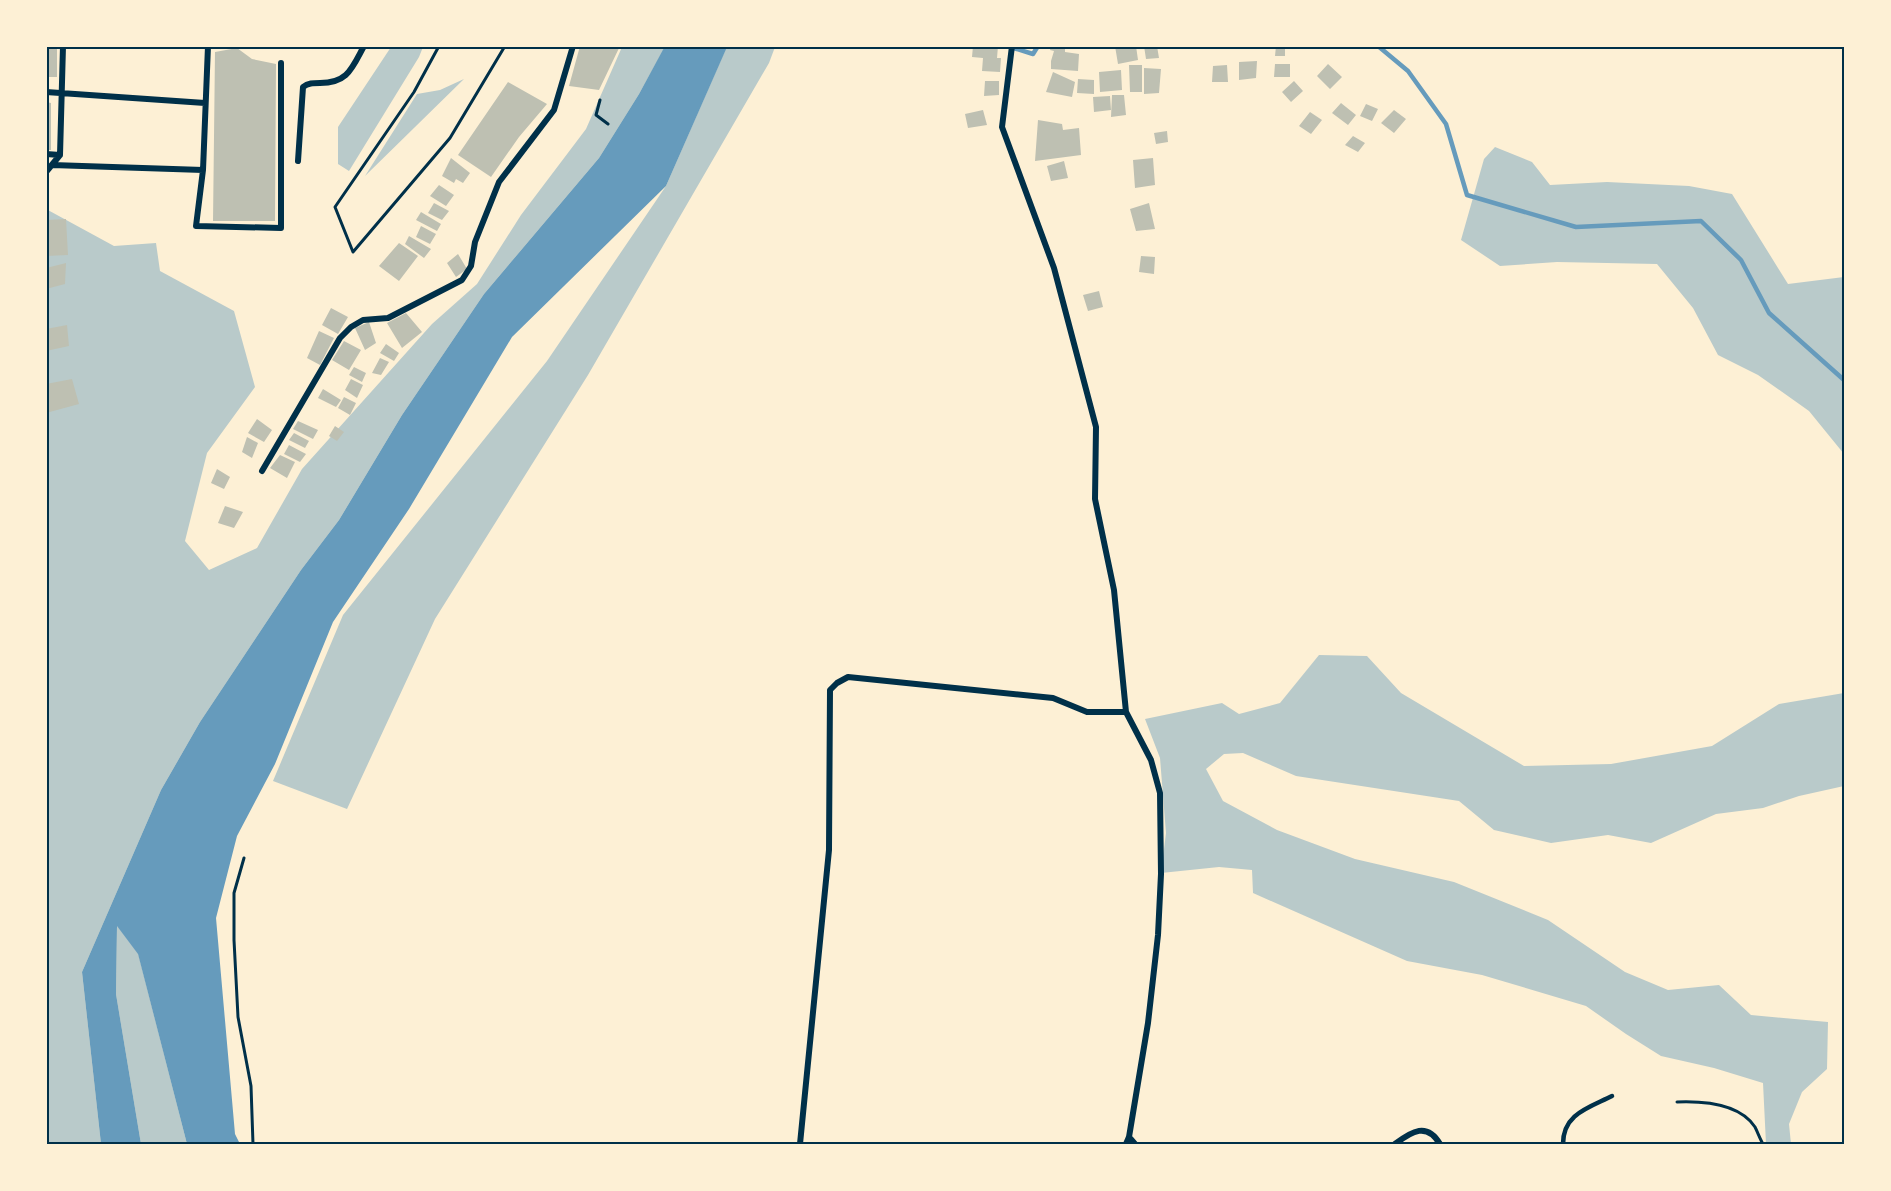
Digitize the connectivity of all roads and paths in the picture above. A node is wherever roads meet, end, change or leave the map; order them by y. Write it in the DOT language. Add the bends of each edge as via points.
graph roads {
  1 [pos="63,46"];
  2 [pos="208,46"];
  3 [pos="364,46"];
  4 [pos="440,46"];
  5 [pos="505,46"];
  6 [pos="573,46"];
  7 [pos="1012,46"];
  8 [pos="280,63"];
  9 [pos="46,92"];
  10 [pos="62,93"];
  11 [pos="600,100"];
  12 [pos="205,103"];
  13 [pos="608,124"];
  14 [pos="46,154"];
  15 [pos="60,155"];
  16 [pos="298,161"];
  17 [pos="51,165"];
  18 [pos="203,170"];
  19 [pos="46,172"];
  20 [pos="262,471"];
  21 [pos="1126,712"];
  22 [pos="244,858"];
  23 [pos="1612,1096"];
  24 [pos="1677,1102"];
  25 [pos="1129,1137"];
  26 [pos="254,1144"];
  27 [pos="800,1144"];
  28 [pos="1126,1144"];
  29 [pos="1135,1144"];
  30 [pos="1395,1144"];
  31 [pos="1440,1144"];
  32 [pos="1563,1144"];
  33 [pos="1763,1144"];
  1 -- 10 [label="street"];
  2 -- 12 [label="street"];
  3 -- 16 [label="street" via="341,80 307,83 303,87"];
  4 -- 5 [label="path" via="414,92 335,207 353,252 450,138"];
  6 -- 20 [label="street" via="554,110 499,182 475,242 467,275 388,318 363,320 351,327 340,338"];
  7 -- 21 [label="street" via="1002,127 1054,268 1097,430 1095,499 1114,590"];
  8 -- 18 [label="street" via="280,228 195,226"];
  9 -- 10 [label="street"];
  10 -- 12 [label="street"];
  10 -- 15 [label="street"];
  11 -- 13 [label="path" via="596,115"];
  12 -- 18 [label="street"];
  14 -- 15 [label="street"];
  15 -- 17 [label="street"];
  17 -- 18 [label="street"];
  17 -- 19 [label="street"];
  21 -- 25 [label="street" via="1151,759 1160,793 1161,831 1158,936"];
  21 -- 27 [label="street" via="1088,712 1053,698 848,676 830,690 829,850"];
  22 -- 26 [label="path" via="234,893 235,963 238,1017 251,1086"];
  23 -- 32 [label="lane" via="1569,1121"];
  24 -- 33 [label="path" via="1700,1101 1733,1109 1754,1125"];
  25 -- 28 [label="street"];
  25 -- 29 [label="street"];
  30 -- 31 [label="street" via="1418,1131 1428,1131"];
}
